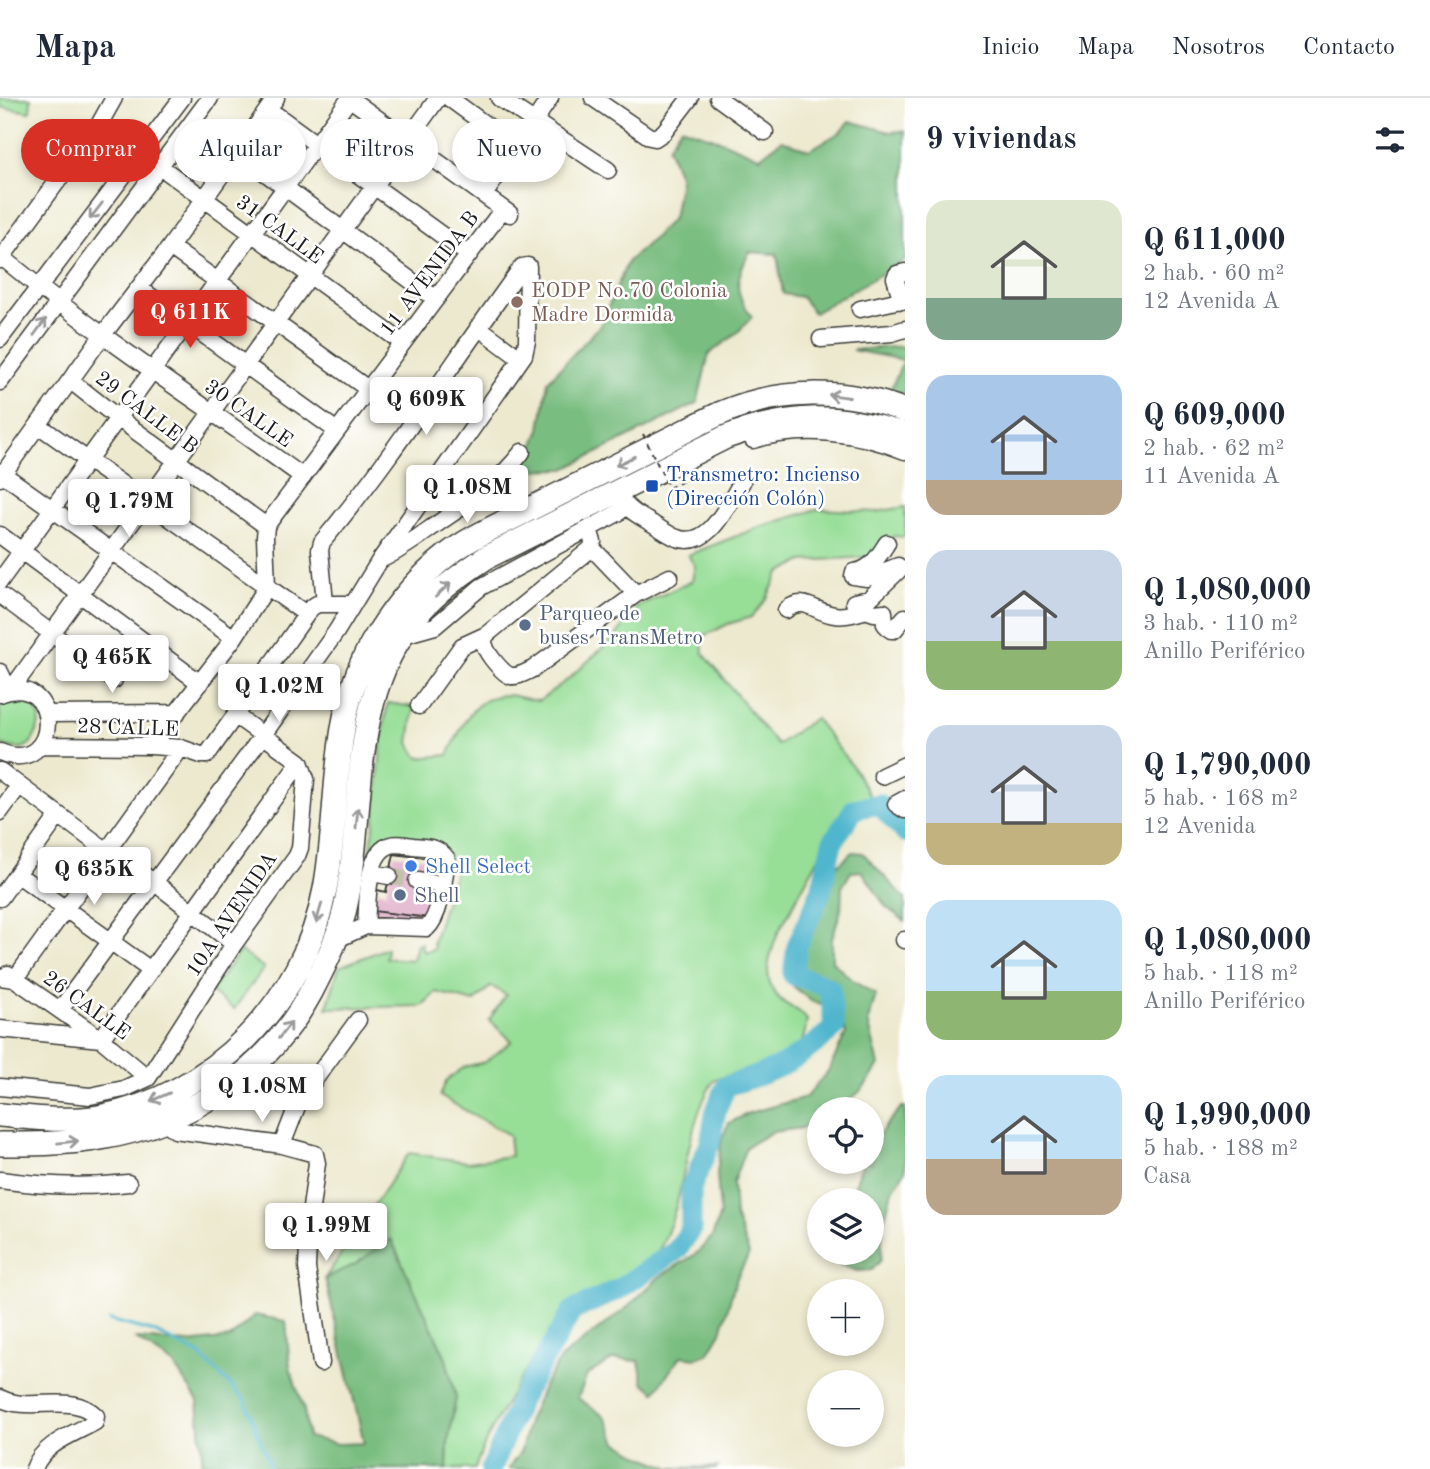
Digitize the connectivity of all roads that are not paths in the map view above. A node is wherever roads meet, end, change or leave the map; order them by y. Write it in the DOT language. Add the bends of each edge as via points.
graph roads {
  1 [pos="114,98"];
  2 [pos="182,98"];
  3 [pos="209,98"];
  4 [pos="350,98"];
  5 [pos="438,98"];
  6 [pos="449,98"];
  7 [pos="499,98"];
  8 [pos="550,98"];
  9 [pos="593,98"];
  10 [pos="690,98"];
  11 [pos="719,98"];
  12 [pos="272,103"];
  13 [pos="102,119"];
  14 [pos="261,119"];
  15 [pos="378,119"];
  16 [pos="422,119"];
  17 [pos="478,119"];
  18 [pos="530,119"];
  19 [pos="537,119"];
  20 [pos="160,128"];
  21 [pos="765,132"];
  22 [pos="566,142"];
  23 [pos="317,144"];
  24 [pos="438,162"];
  25 [pos="160,165"];
  26 [pos="160,167"];
  27 [pos="608,170"];
  28 [pos="57,182"];
  29 [pos="119,182"];
  30 [pos="147,182"];
  31 [pos="216,182"];
  32 [pos="279,182"];
  33 [pos="377,182"];
  34 [pos="493,182"];
  35 [pos="375,185"];
  36 [pos="286,187"];
  37 [pos="484,195"];
  38 [pos="203,200"];
  39 [pos="343,229"];
  40 [pos="252,234"];
  41 [pos="170,247"];
  42 [pos="468,255"];
  43 [pos="1,259"];
  44 [pos="905,272"];
  45 [pos="310,276"];
  46 [pos="217,280"];
  47 [pos="38,287"];
  48 [pos="139,288"];
  49 [pos="436,299"];
  50 [pos="900,301"];
  51 [pos="59,302"];
  52 [pos="859,309"];
  53 [pos="276,321"];
  54 [pos="187,323"];
  55 [pos="905,323"];
  56 [pos="478,327"];
  57 [pos="905,329"];
  58 [pos="102,336"];
  59 [pos="0,339"];
  60 [pos="821,339"];
  61 [pos="402,344"];
  62 [pos="522,359"];
  63 [pos="246,365"];
  64 [pos="153,371"];
  65 [pos="71,381"];
  66 [pos="0,382"];
  67 [pos="369,389"];
  68 [pos="212,411"];
  69 [pos="905,411"];
  70 [pos="118,418"];
  71 [pos="38,425"];
  72 [pos="337,431"];
  73 [pos="905,435"];
  74 [pos="905,451"];
  75 [pos="522,452"];
  76 [pos="697,452"];
  77 [pos="177,460"];
  78 [pos="88,461"];
  79 [pos="1,474"];
  80 [pos="303,477"];
  81 [pos="742,482"];
  82 [pos="621,499"];
  83 [pos="146,502"];
  84 [pos="51,509"];
  85 [pos="267,526"];
  86 [pos="589,528"];
  87 [pos="0,535"];
  88 [pos="887,543"];
  89 [pos="592,548"];
  90 [pos="112,550"];
  91 [pos="22,551"];
  92 [pos="380,560"];
  93 [pos="670,577"];
  94 [pos="0,581"];
  95 [pos="267,587"];
  96 [pos="80,594"];
  97 [pos="636,594"];
  98 [pos="0,595"];
  99 [pos="325,603"];
  100 [pos="352,604"];
  101 [pos="786,610"];
  102 [pos="864,611"];
  103 [pos="306,614"];
  104 [pos="905,617"];
  105 [pos="52,634"];
  106 [pos="403,635"];
  107 [pos="486,635"];
  108 [pos="234,638"];
  109 [pos="0,672"];
  110 [pos="114,680"];
  111 [pos="200,682"];
  112 [pos="7,692"];
  113 [pos="419,706"];
  114 [pos="177,713"];
  115 [pos="47,714"];
  116 [pos="236,716"];
  117 [pos="263,735"];
  118 [pos="40,745"];
  119 [pos="151,746"];
  120 [pos="181,748"];
  121 [pos="5,754"];
  122 [pos="300,762"];
  123 [pos="903,769"];
  124 [pos="2,772"];
  125 [pos="882,776"];
  126 [pos="19,786"];
  127 [pos="905,799"];
  128 [pos="905,810"];
  129 [pos="0,813"];
  130 [pos="59,815"];
  131 [pos="107,851"];
  132 [pos="364,870"];
  133 [pos="17,874"];
  134 [pos="389,876"];
  135 [pos="417,881"];
  136 [pos="154,882"];
  137 [pos="443,885"];
  138 [pos="0,898"];
  139 [pos="65,909"];
  140 [pos="193,911"];
  141 [pos="366,926"];
  142 [pos="335,940"];
  143 [pos="110,941"];
  144 [pos="234,944"];
  145 [pos="0,968"];
  146 [pos="149,969"];
  147 [pos="8,978"];
  148 [pos="61,1010"];
  149 [pos="358,1020"];
  150 [pos="0,1029"];
  151 [pos="101,1039"];
  152 [pos="148,1077"];
  153 [pos="0,1087"];
  154 [pos="0,1115"];
  155 [pos="164,1120"];
  156 [pos="0,1144"];
  157 [pos="282,1145"];
  158 [pos="0,1180"];
  159 [pos="128,1183"];
  160 [pos="321,1363"];
  161 [pos="0,1398"];
  162 [pos="34,1469"];
  1 -- 13 [label="street"];
  2 -- 20 [label="street"];
  3 -- 25 [label="street"];
  4 -- 15 [label="street"];
  4 -- 23 [label="street"];
  5 -- 16 [label="street"];
  6 -- 17 [label="street"];
  7 -- 18 [label="street"];
  8 -- 19 [label="street, 11 AVENIDA B"];
  9 -- 10 [label="street" via="655,138"];
  11 -- 21 [label="street"];
  12 -- 14 [label="street"];
  12 -- 23 [label="street"];
  22 -- 27 [label="street"];
  23 -- 35 [label="street"];
  23 -- 36 [label="street"];
  24 -- 37 [label="street"];
  26 -- 38 [label="street, 31 CALLE"];
  28 -- 43 [label="street"];
  29 -- 47 [label="street, one-way"];
  30 -- 51 [label="street"];
  31 -- 38 [label="street"];
  32 -- 36 [label="street"];
  33 -- 35 [label="street"];
  34 -- 37 [label="street, 11 AVENIDA B"];
  35 -- 39 [label="street"];
  35 -- 42 [label="street"];
  36 -- 39 [label="street"];
  36 -- 40 [label="street"];
  37 -- 42 [label="street, 11 AVENIDA B" via="508,212"];
  38 -- 40 [label="street, 31 CALLE"];
  38 -- 41 [label="street"];
  39 -- 45 [label="street"];
  39 -- 49 [label="street"];
  40 -- 45 [label="street, 31 CALLE"];
  40 -- 46 [label="street"];
  41 -- 46 [label="street"];
  41 -- 48 [label="street"];
  42 -- 49 [label="street, 11 AVENIDA B"];
  43 -- 47 [label="street, 30 CALLE"];
  44 -- 50 [label="street" via="895,278"];
  45 -- 53 [label="street"];
  45 -- 61 [label="street, 31 CALLE"];
  46 -- 53 [label="street"];
  46 -- 54 [label="street"];
  47 -- 51 [label="street, 30 CALLE"];
  47 -- 59 [label="street"];
  48 -- 54 [label="street"];
  48 -- 58 [label="street"];
  49 -- 61 [label="street, 11 AVENIDA B"];
  50 -- 52 [label="street"];
  50 -- 55 [label="street"];
  51 -- 58 [label="street, 30 CALLE"];
  66 -- 51 [label="street, one-way"];
  53 -- 63 [label="street"];
  53 -- 67 [label="street"];
  54 -- 63 [label="street"];
  54 -- 64 [label="street"];
  56 -- 62 [label="street"];
  56 -- 62 [label="street" via="525,265 529,269 527,341"];
  56 -- 99 [label="street" via="412,425 322,542"];
  57 -- 60 [label="street"];
  58 -- 64 [label="street, 30 CALLE"];
  58 -- 65 [label="street"];
  61 -- 67 [label="street, 11 AVENIDA B"];
  62 -- 92 [label="street"];
  63 -- 68 [label="street"];
  63 -- 72 [label="street"];
  64 -- 68 [label="street, 30 CALLE"];
  64 -- 70 [label="street"];
  65 -- 70 [label="street, 29 CALLE B"];
  65 -- 71 [label="street"];
  67 -- 72 [label="street, 11 AVENIDA B"];
  68 -- 77 [label="street"];
  68 -- 80 [label="street, 30 CALLE"];
  69 -- 154 [label="highway, one-way" via="827,394 786,396 746,405 722,413 448,554 396,607 356,677 341,737 321,908 302,960 278,1001 245,1041 166,1095 99,1116 41,1119"];
  70 -- 77 [label="street, 29 CALLE B"];
  70 -- 78 [label="street"];
  71 -- 78 [label="street"];
  71 -- 79 [label="street"];
  72 -- 80 [label="street, 11 AVENIDA B"];
  73 -- 76 [label="highway" via="841,419 811,418 762,425"];
  74 -- 76 [label="street" via="887,443 829,433 764,436 705,454"];
  75 -- 92 [label="street" via="493,485"];
  76 -- 82 [label="highway"];
  77 -- 83 [label="street"];
  77 -- 85 [label="street, 29 CALLE B"];
  78 -- 83 [label="street"];
  78 -- 84 [label="street"];
  79 -- 84 [label="street"];
  80 -- 85 [label="street, 11 AVENIDA B"];
  81 -- 82 [label="street" via="712,530 692,539 678,539"];
  82 -- 86 [label="street" via="618,513"];
  106 -- 82 [label="highway, one-way" via="444,588 487,556"];
  83 -- 90 [label="street"];
  83 -- 95 [label="street"];
  84 -- 90 [label="street"];
  84 -- 91 [label="street"];
  85 -- 95 [label="street"];
  86 -- 89 [label="street"];
  86 -- 106 [label="street" via="481,587 435,626"];
  87 -- 91 [label="street"];
  88 -- 102 [label="street" via="873,564 853,574 867,578 900,568 869,599 855,603"];
  89 -- 97 [label="street"];
  89 -- 107 [label="street"];
  90 -- 96 [label="street"];
  90 -- 108 [label="street"];
  91 -- 94 [label="street"];
  91 -- 96 [label="street"];
  92 -- 100 [label="street"];
  93 -- 97 [label="street"];
  95 -- 103 [label="street"];
  95 -- 108 [label="street"];
  96 -- 105 [label="street"];
  96 -- 111 [label="street"];
  97 -- 107 [label="street" via="521,675 506,674 486,649"];
  98 -- 105 [label="street"];
  99 -- 100 [label="street"];
  99 -- 103 [label="street"];
  100 -- 117 [label="street"];
  101 -- 102 [label="street" via="800,603 836,616"];
  102 -- 104 [label="street" via="884,612 885,624 894,630"];
  103 -- 116 [label="street"];
  105 -- 110 [label="street"];
  105 -- 112 [label="street"];
  132 -- 106 [label="highway, one-way" via="369,714 380,677"];
  107 -- 113 [label="street" via="462,646"];
  108 -- 111 [label="street"];
  109 -- 112 [label="street"];
  111 -- 114 [label="street"];
  112 -- 115 [label="street" via="34,696"];
  114 -- 115 [label="street, 28 CALLE"];
  114 -- 119 [label="street"];
  115 -- 118 [label="street" via="48,729"];
  116 -- 117 [label="street"];
  116 -- 120 [label="street, 28 CALLE" via="207,755"];
  117 -- 122 [label="street"];
  117 -- 136 [label="street"];
  118 -- 119 [label="street, 28 CALLE"];
  118 -- 121 [label="street" via="26,754"];
  119 -- 120 [label="street, 28 CALLE"];
  120 -- 131 [label="street"];
  121 -- 124 [label="street"];
  122 -- 140 [label="street"];
  122 -- 144 [label="street, 10A AVENIDA" via="306,779 300,848"];
  123 -- 125 [label="street"];
  124 -- 126 [label="street"];
  126 -- 129 [label="street"];
  126 -- 130 [label="street"];
  127 -- 128 [label="street" via="897,804"];
  130 -- 131 [label="street"];
  130 -- 133 [label="street"];
  131 -- 136 [label="street"];
  131 -- 139 [label="street"];
  132 -- 134 [label="street"];
  132 -- 137 [label="street" via="393,844 433,848 447,859"];
  132 -- 141 [label="street"];
  132 -- 142 [label="highway"];
  133 -- 138 [label="street"];
  133 -- 139 [label="street"];
  135 -- 137 [label="street"];
  136 -- 140 [label="street"];
  136 -- 143 [label="street"];
  137 -- 141 [label="street" via="435,917 427,928"];
  139 -- 143 [label="street"];
  139 -- 147 [label="street"];
  140 -- 144 [label="street"];
  140 -- 146 [label="street"];
  141 -- 142 [label="street"];
  155 -- 142 [label="highway, one-way" via="201,1105 235,1082 273,1046 301,1010"];
  143 -- 146 [label="street"];
  143 -- 148 [label="street"];
  144 -- 152 [label="street, 10A AVENIDA"];
  145 -- 147 [label="street, 26 CALLE"];
  146 -- 151 [label="street"];
  147 -- 148 [label="street, 26 CALLE"];
  148 -- 151 [label="street, 26 CALLE"];
  149 -- 157 [label="street" via="299,1101"];
  150 -- 151 [label="street"];
  151 -- 152 [label="street, 26 CALLE"];
  152 -- 153 [label="street" via="124,1089 90,1096"];
  156 -- 155 [label="highway, one-way" via="101,1138"];
  155 -- 157 [label="street" via="175,1130"];
  157 -- 160 [label="street" via="315,1154 317,1163 307,1268"];
  158 -- 159 [label="street" via="74,1186"];
  161 -- 162 [label="street" via="21,1405 70,1404 96,1416 95,1422 44,1452"];
}
